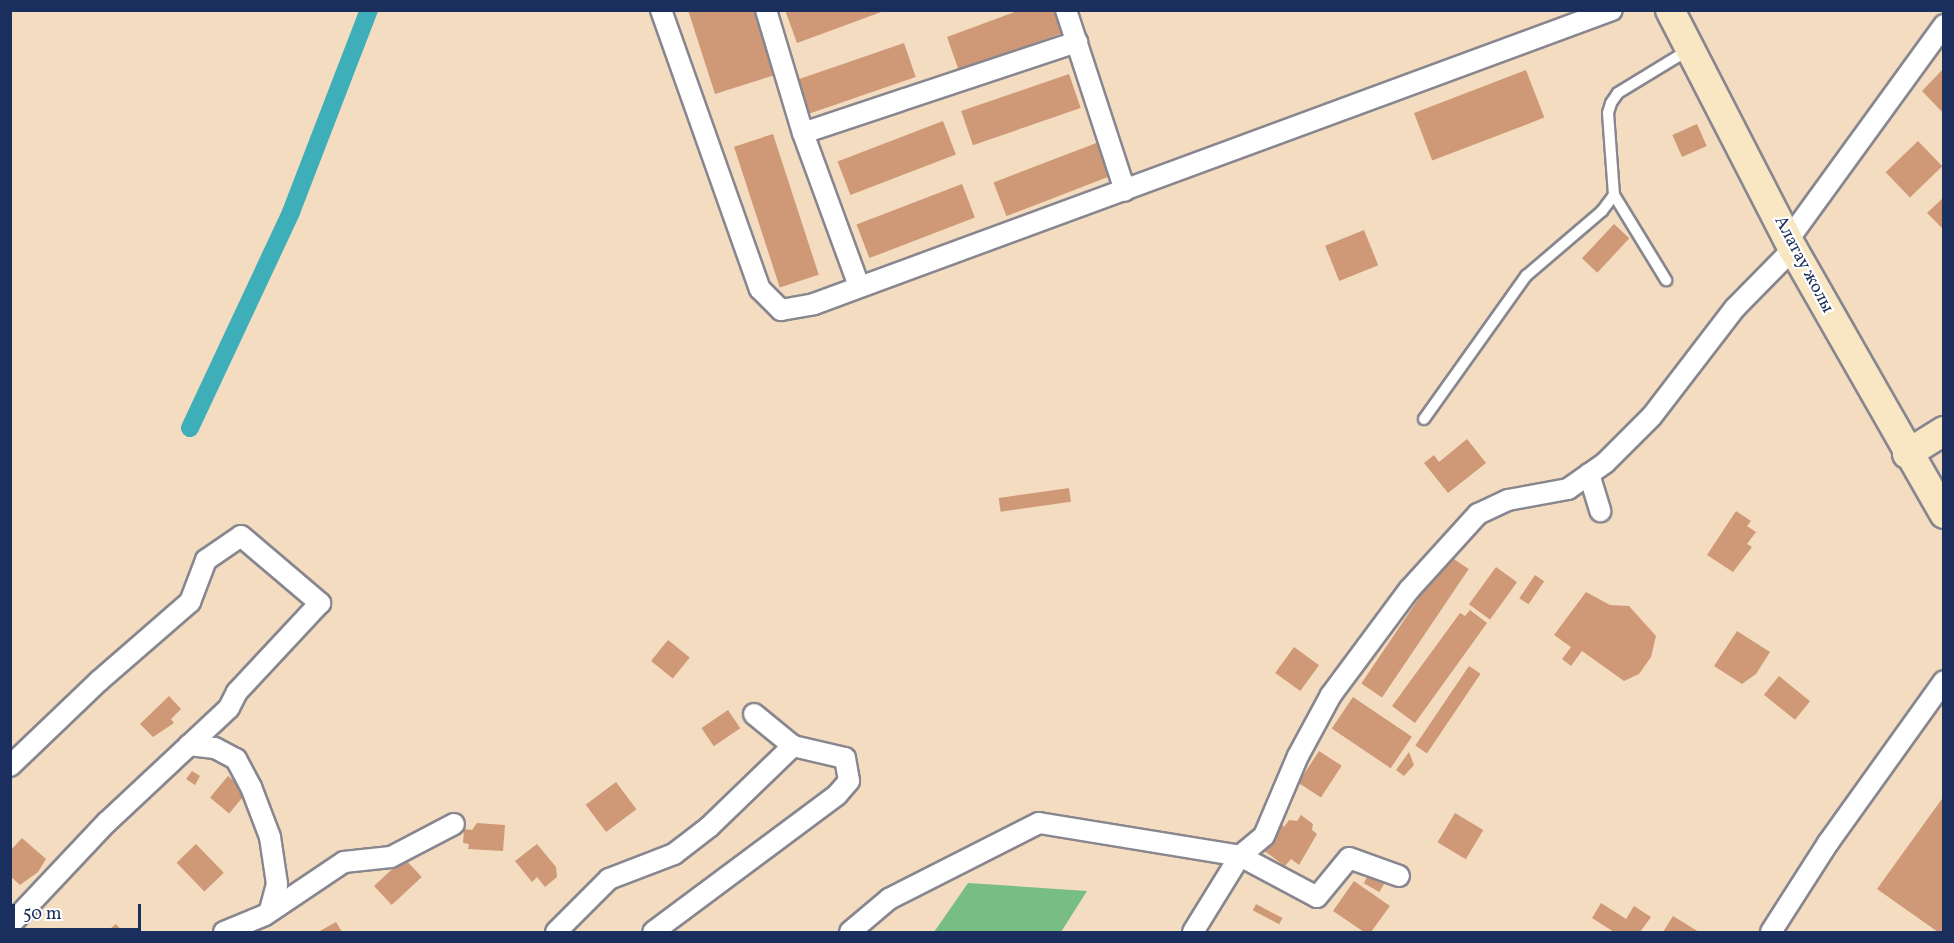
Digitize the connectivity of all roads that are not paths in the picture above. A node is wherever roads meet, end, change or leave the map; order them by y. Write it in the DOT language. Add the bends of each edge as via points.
graph roads {
  1 [pos="662,10"];
  2 [pos="766,10"];
  3 [pos="1066,10"];
  4 [pos="1612,10"];
  5 [pos="1670,10"];
  6 [pos="1944,25"];
  7 [pos="1077,42"];
  8 [pos="1690,49"];
  9 [pos="803,133"];
  10 [pos="1125,191"];
  11 [pos="1614,195"];
  12 [pos="1791,244"];
  13 [pos="1666,280"];
  14 [pos="859,286"];
  15 [pos="1424,419"];
  16 [pos="1944,431"];
  17 [pos="1907,454"];
  18 [pos="1589,474"];
  19 [pos="1600,511"];
  20 [pos="1944,514"];
  21 [pos="1944,681"];
  22 [pos="754,714"];
  23 [pos="189,745"];
  24 [pos="793,746"];
  25 [pos="10,766"];
  26 [pos="454,824"];
  27 [pos="1240,856"];
  28 [pos="1399,876"];
  29 [pos="270,911"];
  30 [pos="10,925"];
  31 [pos="224,933"];
  32 [pos="556,933"];
  33 [pos="653,933"];
  34 [pos="850,933"];
  35 [pos="1193,933"];
  36 [pos="1771,933"];
  1 -- 14 [label="street" via="760,289 781,310 814,304"];
  2 -- 9 [label="street"];
  3 -- 7 [label="street"];
  4 -- 10 [label="street"];
  5 -- 8 [label="main road, Алатау жолы"];
  6 -- 12 [label="street"];
  7 -- 9 [label="street"];
  7 -- 10 [label="street"];
  8 -- 11 [label="lane" via="1618,93 1611,104 1608,113"];
  8 -- 12 [label="main road, Алатау жолы"];
  9 -- 14 [label="street"];
  10 -- 14 [label="street"];
  11 -- 13 [label="lane"];
  11 -- 15 [label="lane" via="1602,211 1526,276"];
  12 -- 17 [label="main road, Алатау жолы"];
  12 -- 18 [label="street" via="1735,308 1652,416"];
  16 -- 17 [label="main road"];
  17 -- 20 [label="main road, Алатау жолы"];
  18 -- 19 [label="street"];
  18 -- 27 [label="street" via="1568,489 1508,500 1478,514 1409,590 1331,695 1298,756 1263,836"];
  21 -- 36 [label="street" via="1828,843"];
  22 -- 24 [label="street"];
  23 -- 25 [label="street" via="229,708 237,692 320,603 241,536 206,560 190,602"];
  23 -- 29 [label="street" via="215,748 236,759 251,787 272,849 277,884"];
  23 -- 30 [label="street" via="107,822"];
  24 -- 32 [label="street" via="709,827 674,854 609,879"];
  24 -- 33 [label="street" via="845,758 849,781 837,795"];
  26 -- 29 [label="street" via="391,857 344,862"];
  27 -- 28 [label="street" via="1317,897 1349,858"];
  27 -- 34 [label="street" via="1039,824 889,899"];
  27 -- 35 [label="street"];
  29 -- 31 [label="street"];
}
